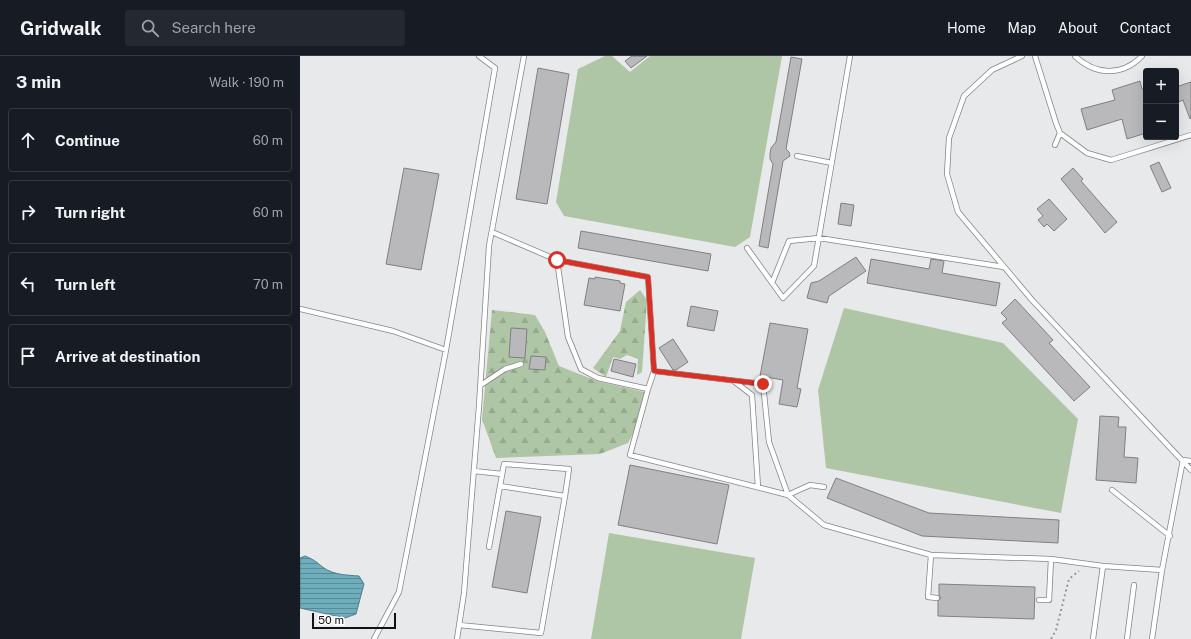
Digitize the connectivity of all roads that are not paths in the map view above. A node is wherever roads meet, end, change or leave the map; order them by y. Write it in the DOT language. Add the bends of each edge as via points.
graph roads {
  1 [pos="479,56"];
  2 [pos="524,56"];
  3 [pos="850,56"];
  4 [pos="1022,56"];
  5 [pos="1035,56"];
  6 [pos="1075,56"];
  7 [pos="1142,56"];
  8 [pos="1060,133"];
  9 [pos="1191,135"];
  10 [pos="1055,145"];
  11 [pos="797,156"];
  12 [pos="832,163"];
  13 [pos="492,232"];
  14 [pos="819,238"];
  15 [pos="747,248"];
  16 [pos="557,260"];
  17 [pos="1004,267"];
  18 [pos="772,283"];
  19 [pos="300,309"];
  20 [pos="446,350"];
  21 [pos="521,364"];
  22 [pos="654,371"];
  23 [pos="734,380"];
  24 [pos="480,385"];
  25 [pos="648,389"];
  26 [pos="1183,460"];
  27 [pos="1191,461"];
  28 [pos="1191,470"];
  29 [pos="474,471"];
  30 [pos="502,474"];
  31 [pos="500,486"];
  32 [pos="758,487"];
  33 [pos="824,487"];
  34 [pos="1112,490"];
  35 [pos="788,495"];
  36 [pos="565,496"];
  37 [pos="1170,536"];
  38 [pos="489,547"];
  39 [pos="931,554"];
  40 [pos="1051,559"];
  41 [pos="1103,566"];
  42 [pos="1162,570"];
  43 [pos="1134,585"];
  44 [pos="937,598"];
  45 [pos="1038,600"];
  46 [pos="459,625"];
  47 [pos="374,639"];
  48 [pos="457,639"];
  49 [pos="1093,639"];
  50 [pos="1127,639"];
  51 [pos="1152,639"];
  1 -- 20 [label="lane" via="495,68"];
  2 -- 13 [label="lane"];
  3 -- 12 [label="lane"];
  4 -- 17 [label="lane" via="992,70 964,96 949,138 947,174 958,212"];
  5 -- 8 [label="lane"];
  6 -- 7 [label="lane" via="1083,64 1109,72 1123,70"];
  8 -- 9 [label="lane" via="1087,153 1111,160"];
  8 -- 10 [label="lane"];
  11 -- 12 [label="lane"];
  12 -- 14 [label="lane"];
  13 -- 16 [label="lane"];
  13 -- 24 [label="lane"];
  14 -- 17 [label="lane"];
  14 -- 18 [label="lane" via="790,241"];
  14 -- 18 [label="lane" via="814,266 783,298"];
  15 -- 18 [label="lane"];
  16 -- 22 [label="lane" via="648,277"];
  16 -- 25 [label="lane" via="568,338 581,369 598,378"];
  17 -- 26 [label="lane"];
  19 -- 20 [label="lane" via="393,331"];
  20 -- 47 [label="lane" via="398,592"];
  21 -- 24 [label="lane" via="505,369"];
  22 -- 23 [label="lane"];
  22 -- 25 [label="lane"];
  23 -- 32 [label="lane" via="752,395"];
  23 -- 35 [label="lane" via="763,384 769,442"];
  24 -- 29 [label="lane"];
  25 -- 32 [label="lane" via="630,455"];
  26 -- 27 [label="lane"];
  26 -- 28 [label="lane"];
  26 -- 37 [label="lane"];
  29 -- 30 [label="lane"];
  29 -- 46 [label="lane"];
  30 -- 31 [label="lane"];
  30 -- 36 [label="lane" via="504,464 569,469"];
  31 -- 36 [label="lane"];
  31 -- 38 [label="lane"];
  32 -- 35 [label="lane"];
  33 -- 35 [label="lane" via="810,485"];
  34 -- 37 [label="lane"];
  35 -- 39 [label="lane" via="824,525"];
  36 -- 46 [label="lane" via="541,633"];
  37 -- 42 [label="lane"];
  39 -- 40 [label="lane"];
  39 -- 44 [label="lane" via="928,597"];
  40 -- 41 [label="lane"];
  40 -- 45 [label="lane" via="1049,600"];
  41 -- 42 [label="lane"];
  41 -- 49 [label="lane"];
  42 -- 51 [label="lane"];
  43 -- 50 [label="lane"];
  46 -- 48 [label="lane"];
}
